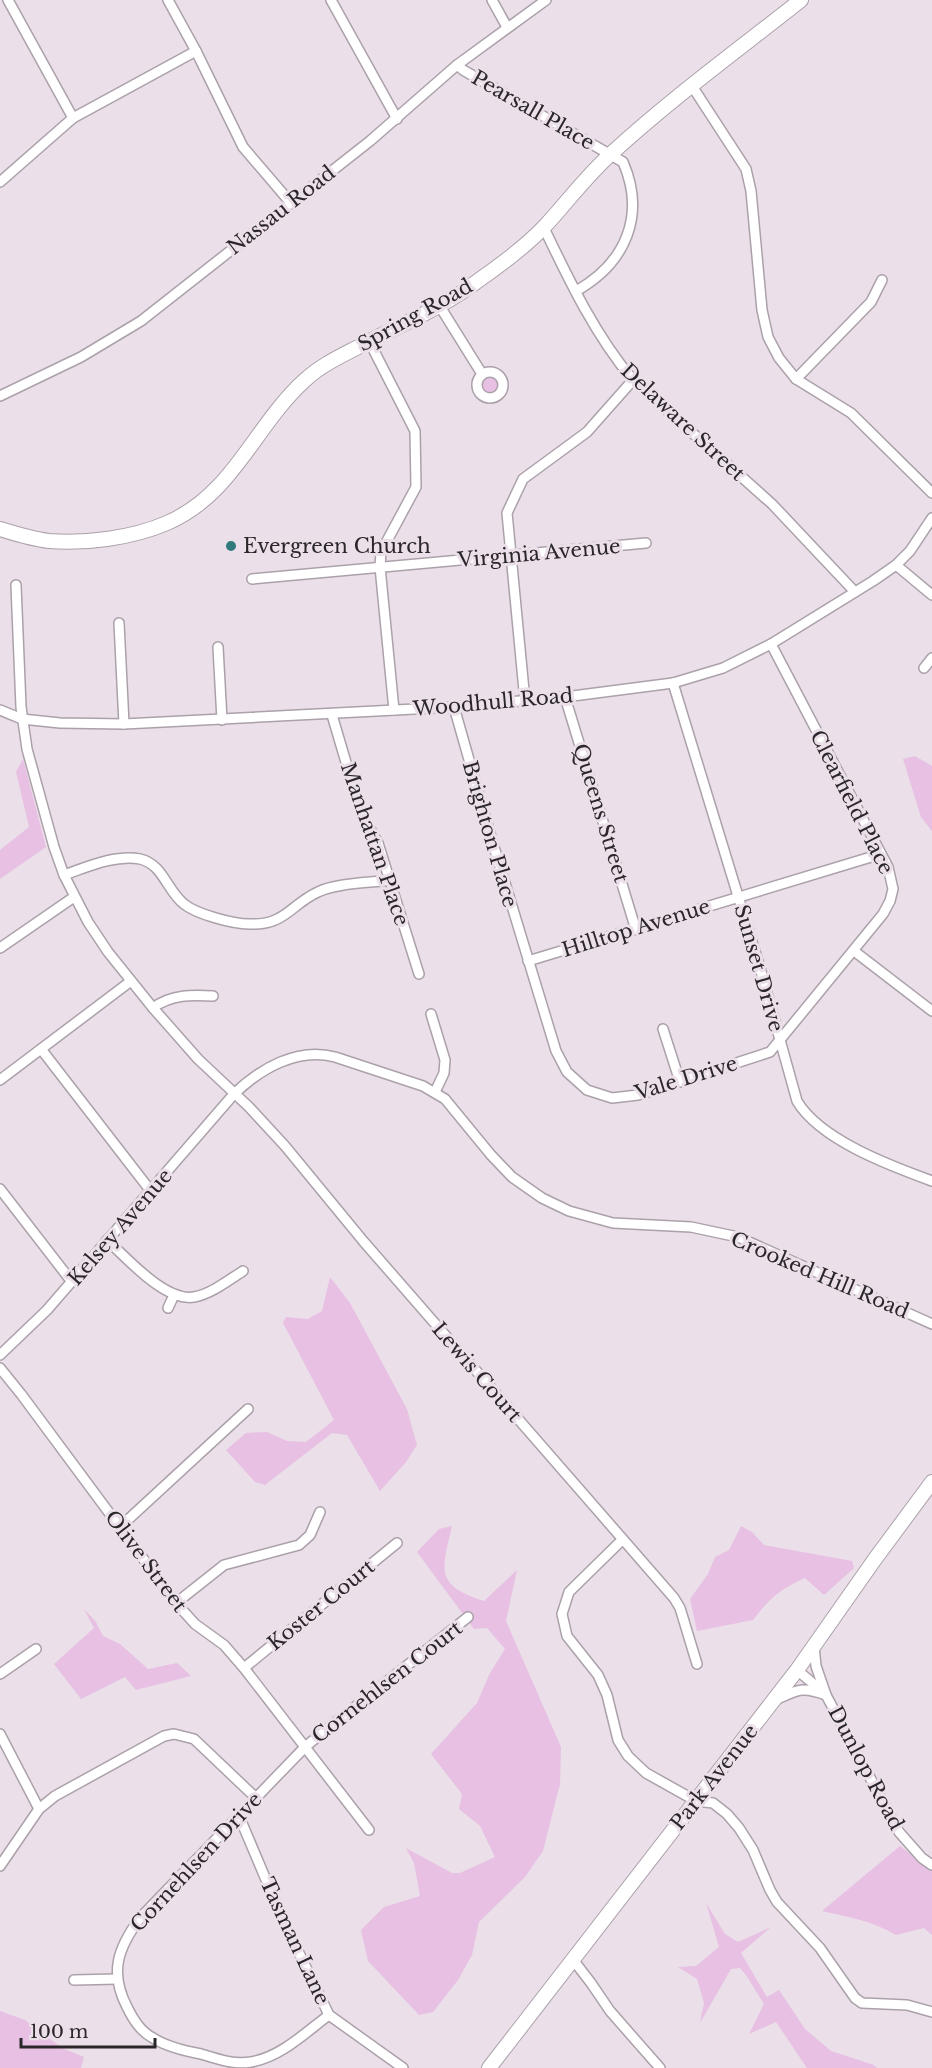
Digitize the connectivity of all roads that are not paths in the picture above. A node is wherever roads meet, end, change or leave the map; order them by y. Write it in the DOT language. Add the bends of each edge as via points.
graph roads {
  1 [pos="8,0"];
  2 [pos="168,0"];
  3 [pos="331,0"];
  4 [pos="492,0"];
  5 [pos="546,0"];
  6 [pos="801,0"];
  7 [pos="507,27"];
  8 [pos="196,51"];
  9 [pos="457,65"];
  10 [pos="692,86"];
  11 [pos="73,118"];
  12 [pos="397,119"];
  13 [pos="610,154"];
  14 [pos="0,182"];
  15 [pos="290,202"];
  16 [pos="544,228"];
  17 [pos="882,280"];
  18 [pos="576,291"];
  19 [pos="439,305"];
  20 [pos="369,341"];
  21 [pos="482,374"];
  22 [pos="796,379"];
  23 [pos="633,380"];
  24 [pos="0,396"];
  25 [pos="932,493"];
  26 [pos="932,518"];
  27 [pos="0,529"];
  28 [pos="646,543"];
  29 [pos="511,555"];
  30 [pos="896,565"];
  31 [pos="380,567"];
  32 [pos="252,579"];
  33 [pos="16,585"];
  34 [pos="855,592"];
  35 [pos="932,595"];
  36 [pos="119,623"];
  37 [pos="771,644"];
  38 [pos="218,647"];
  39 [pos="932,658"];
  40 [pos="924,668"];
  41 [pos="673,683"];
  42 [pos="565,697"];
  43 [pos="525,701"];
  44 [pos="454,707"];
  45 [pos="0,710"];
  46 [pos="394,711"];
  47 [pos="332,715"];
  48 [pos="22,719"];
  49 [pos="222,720"];
  50 [pos="124,724"];
  51 [pos="881,854"];
  52 [pos="64,875"];
  53 [pos="390,880"];
  54 [pos="74,897"];
  55 [pos="738,897"];
  56 [pos="636,930"];
  57 [pos="0,948"];
  58 [pos="854,951"];
  59 [pos="528,961"];
  60 [pos="419,974"];
  61 [pos="131,981"];
  62 [pos="213,996"];
  63 [pos="153,1008"];
  64 [pos="932,1011"];
  65 [pos="431,1014"];
  66 [pos="663,1029"];
  67 [pos="780,1040"];
  68 [pos="41,1049"];
  69 [pos="0,1080"];
  70 [pos="680,1082"];
  71 [pos="435,1092"];
  72 [pos="234,1094"];
  73 [pos="932,1181"];
  74 [pos="0,1189"];
  75 [pos="150,1190"];
  76 [pos="107,1240"];
  77 [pos="243,1271"];
  78 [pos="72,1282"];
  79 [pos="174,1295"];
  80 [pos="168,1308"];
  81 [pos="932,1324"];
  82 [pos="0,1355"];
  83 [pos="0,1368"];
  84 [pos="248,1409"];
  85 [pos="932,1482"];
  86 [pos="320,1512"];
  87 [pos="120,1527"];
  88 [pos="622,1539"];
  89 [pos="397,1543"];
  90 [pos="176,1603"];
  91 [pos="468,1617"];
  92 [pos="814,1646"];
  93 [pos="36,1649"];
  94 [pos="697,1664"];
  95 [pos="244,1668"];
  96 [pos="797,1670"];
  97 [pos="0,1674"];
  98 [pos="826,1695"];
  99 [pos="773,1701"];
  100 [pos="0,1734"];
  101 [pos="306,1746"];
  102 [pos="255,1797"];
  103 [pos="696,1801"];
  104 [pos="39,1809"];
  105 [pos="239,1816"];
  106 [pos="369,1830"];
  107 [pos="932,1865"];
  108 [pos="0,1866"];
  109 [pos="574,1961"];
  110 [pos="117,1979"];
  111 [pos="74,1980"];
  112 [pos="932,2012"];
  113 [pos="329,2015"];
  114 [pos="403,2068"];
  115 [pos="489,2068"];
  116 [pos="660,2068"];
  1 -- 11 [label="street"];
  2 -- 8 [label="street"];
  3 -- 12 [label="street"];
  4 -- 7 [label="street"];
  5 -- 7 [label="street, Nassau Road"];
  6 -- 10 [label="main road, Spring Road"];
  7 -- 9 [label="street, Nassau Road"];
  8 -- 11 [label="street"];
  8 -- 15 [label="street" via="243,147"];
  9 -- 12 [label="street, Nassau Road"];
  9 -- 13 [label="street, Pearsall Place"];
  10 -- 13 [label="main road, Spring Road"];
  10 -- 22 [label="street" via="746,169 768,337"];
  11 -- 14 [label="street"];
  12 -- 15 [label="street, Nassau Road"];
  13 -- 16 [label="main road, Spring Road"];
  13 -- 18 [label="street, Pearsall Place" via="623,162 629,175 633,205 629,230 604,272"];
  15 -- 24 [label="street, Nassau Road" via="141,321 81,357"];
  16 -- 18 [label="street, Delaware Street"];
  16 -- 19 [label="main road, Spring Road" via="476,283"];
  17 -- 22 [label="street" via="871,302"];
  18 -- 23 [label="street, Delaware Street" via="602,339"];
  19 -- 20 [label="main road, Spring Road"];
  19 -- 21 [label="street"];
  20 -- 27 [label="main road, Spring Road" via="333,359 306,379 281,404 236,469 189,512 144,531 71,541 48,541"];
  20 -- 31 [label="street" via="415,431 416,487 381,552"];
  22 -- 25 [label="street" via="851,413"];
  23 -- 29 [label="street" via="587,432 524,479 507,513"];
  23 -- 34 [label="street, Delaware Street" via="772,504"];
  26 -- 30 [label="street, Woodhull Road"];
  28 -- 29 [label="street, Virginia Avenue"];
  29 -- 31 [label="street, Virginia Avenue"];
  29 -- 43 [label="street"];
  30 -- 34 [label="street, Woodhull Road"];
  30 -- 35 [label="street"];
  31 -- 32 [label="street, Virginia Avenue"];
  31 -- 46 [label="street"];
  33 -- 48 [label="street"];
  34 -- 37 [label="street, Woodhull Road"];
  36 -- 50 [label="street"];
  37 -- 41 [label="street, Woodhull Road" via="723,668"];
  37 -- 51 [label="street, Clearfield Place"];
  38 -- 49 [label="street"];
  39 -- 40 [label="street"];
  41 -- 42 [label="street, Woodhull Road"];
  41 -- 55 [label="street, Sunset Drive"];
  42 -- 43 [label="street, Woodhull Road"];
  42 -- 56 [label="street, Queens Street"];
  43 -- 44 [label="street, Woodhull Road"];
  44 -- 46 [label="street, Woodhull Road"];
  44 -- 59 [label="street, Brighton Place"];
  45 -- 48 [label="street, Woodhull Road"];
  46 -- 47 [label="street, Woodhull Road"];
  47 -- 49 [label="street, Woodhull Road"];
  47 -- 53 [label="street, Manhattan Place" via="361,813 378,843"];
  48 -- 50 [label="street, Woodhull Road"];
  48 -- 52 [label="street"];
  49 -- 50 [label="street, Woodhull Road"];
  51 -- 55 [label="street, Hilltop Avenue"];
  51 -- 58 [label="street, Clearfield Place" via="892,877 890,901"];
  52 -- 53 [label="street" via="117,859 142,859 155,866 184,904 196,911 247,924 274,921 320,890"];
  52 -- 54 [label="street"];
  53 -- 60 [label="street, Manhattan Place"];
  54 -- 57 [label="street"];
  54 -- 61 [label="street"];
  55 -- 56 [label="street, Hilltop Avenue"];
  55 -- 67 [label="street, Sunset Drive"];
  56 -- 59 [label="street, Hilltop Avenue"];
  58 -- 64 [label="street"];
  58 -- 67 [label="street, Clearfield Place"];
  59 -- 70 [label="street, Vale Drive" via="556,1051 567,1072 586,1090 612,1098 638,1095"];
  61 -- 63 [label="street"];
  61 -- 68 [label="street"];
  62 -- 63 [label="street" via="177,996"];
  63 -- 72 [label="street"];
  65 -- 71 [label="street" via="445,1060"];
  66 -- 70 [label="street"];
  67 -- 70 [label="street, Vale Drive" via="770,1052"];
  67 -- 73 [label="street, Sunset Drive" via="804,1113 830,1133 886,1164"];
  68 -- 69 [label="street"];
  68 -- 75 [label="street"];
  71 -- 72 [label="street, Crooked Hill Road" via="321,1053 306,1053 257,1075"];
  71 -- 81 [label="street, Crooked Hill Road" via="454,1107 512,1177 568,1211 613,1223 691,1227 738,1237"];
  72 -- 75 [label="street, Kelsey Avenue"];
  72 -- 88 [label="street, Lewis Court" via="285,1146"];
  74 -- 78 [label="street"];
  75 -- 76 [label="street, Kelsey Avenue"];
  76 -- 78 [label="street, Kelsey Avenue"];
  76 -- 79 [label="street" via="152,1281"];
  77 -- 79 [label="street" via="194,1298"];
  78 -- 82 [label="street, Kelsey Avenue"];
  79 -- 80 [label="street"];
  83 -- 87 [label="street, Olive Street"];
  84 -- 87 [label="street"];
  85 -- 92 [label="main road, Park Avenue"];
  86 -- 90 [label="street" via="310,1535 299,1545 224,1565"];
  87 -- 90 [label="street, Olive Street"];
  88 -- 94 [label="street, Lewis Court" via="674,1598"];
  88 -- 103 [label="street" via="569,1592 562,1614 567,1636 598,1675 618,1740 628,1756 646,1773"];
  89 -- 95 [label="street, Koster Court"];
  90 -- 95 [label="street, Olive Street"];
  91 -- 101 [label="street, Cornehlsen Court"];
  92 -- 96 [label="main road, Park Avenue"];
  92 -- 98 [label="street, Dunlop Road"];
  93 -- 97 [label="street"];
  95 -- 101 [label="street, Olive Street"];
  96 -- 98 [label="street, Dunlop Road"];
  96 -- 99 [label="main road, Park Avenue"];
  98 -- 99 [label="street, Dunlop Road" via="798,1690"];
  98 -- 107 [label="street, Dunlop Road" via="899,1832"];
  99 -- 103 [label="main road, Park Avenue"];
  100 -- 104 [label="street"];
  101 -- 102 [label="street, Cornehlsen Drive"];
  101 -- 106 [label="street, Olive Street"];
  102 -- 104 [label="street" via="199,1743 174,1734 154,1739 80,1780"];
  102 -- 105 [label="street, Cornehlsen Drive"];
  103 -- 109 [label="main road, Park Avenue"];
  103 -- 112 [label="street" via="713,1803 739,1828 777,1902 820,1948 855,1998"];
  104 -- 108 [label="street"];
  105 -- 110 [label="street, Cornehlsen Drive" via="140,1918 118,1957"];
  105 -- 113 [label="street, Tasman Lane"];
  109 -- 115 [label="main road, Park Avenue"];
  109 -- 116 [label="street" via="610,2011"];
  110 -- 111 [label="street"];
  110 -- 113 [label="street, Cornehlsen Drive" via="135,2023 152,2038 232,2062 251,2062 271,2055"];
  113 -- 114 [label="street, Tasman Lane"];
}
